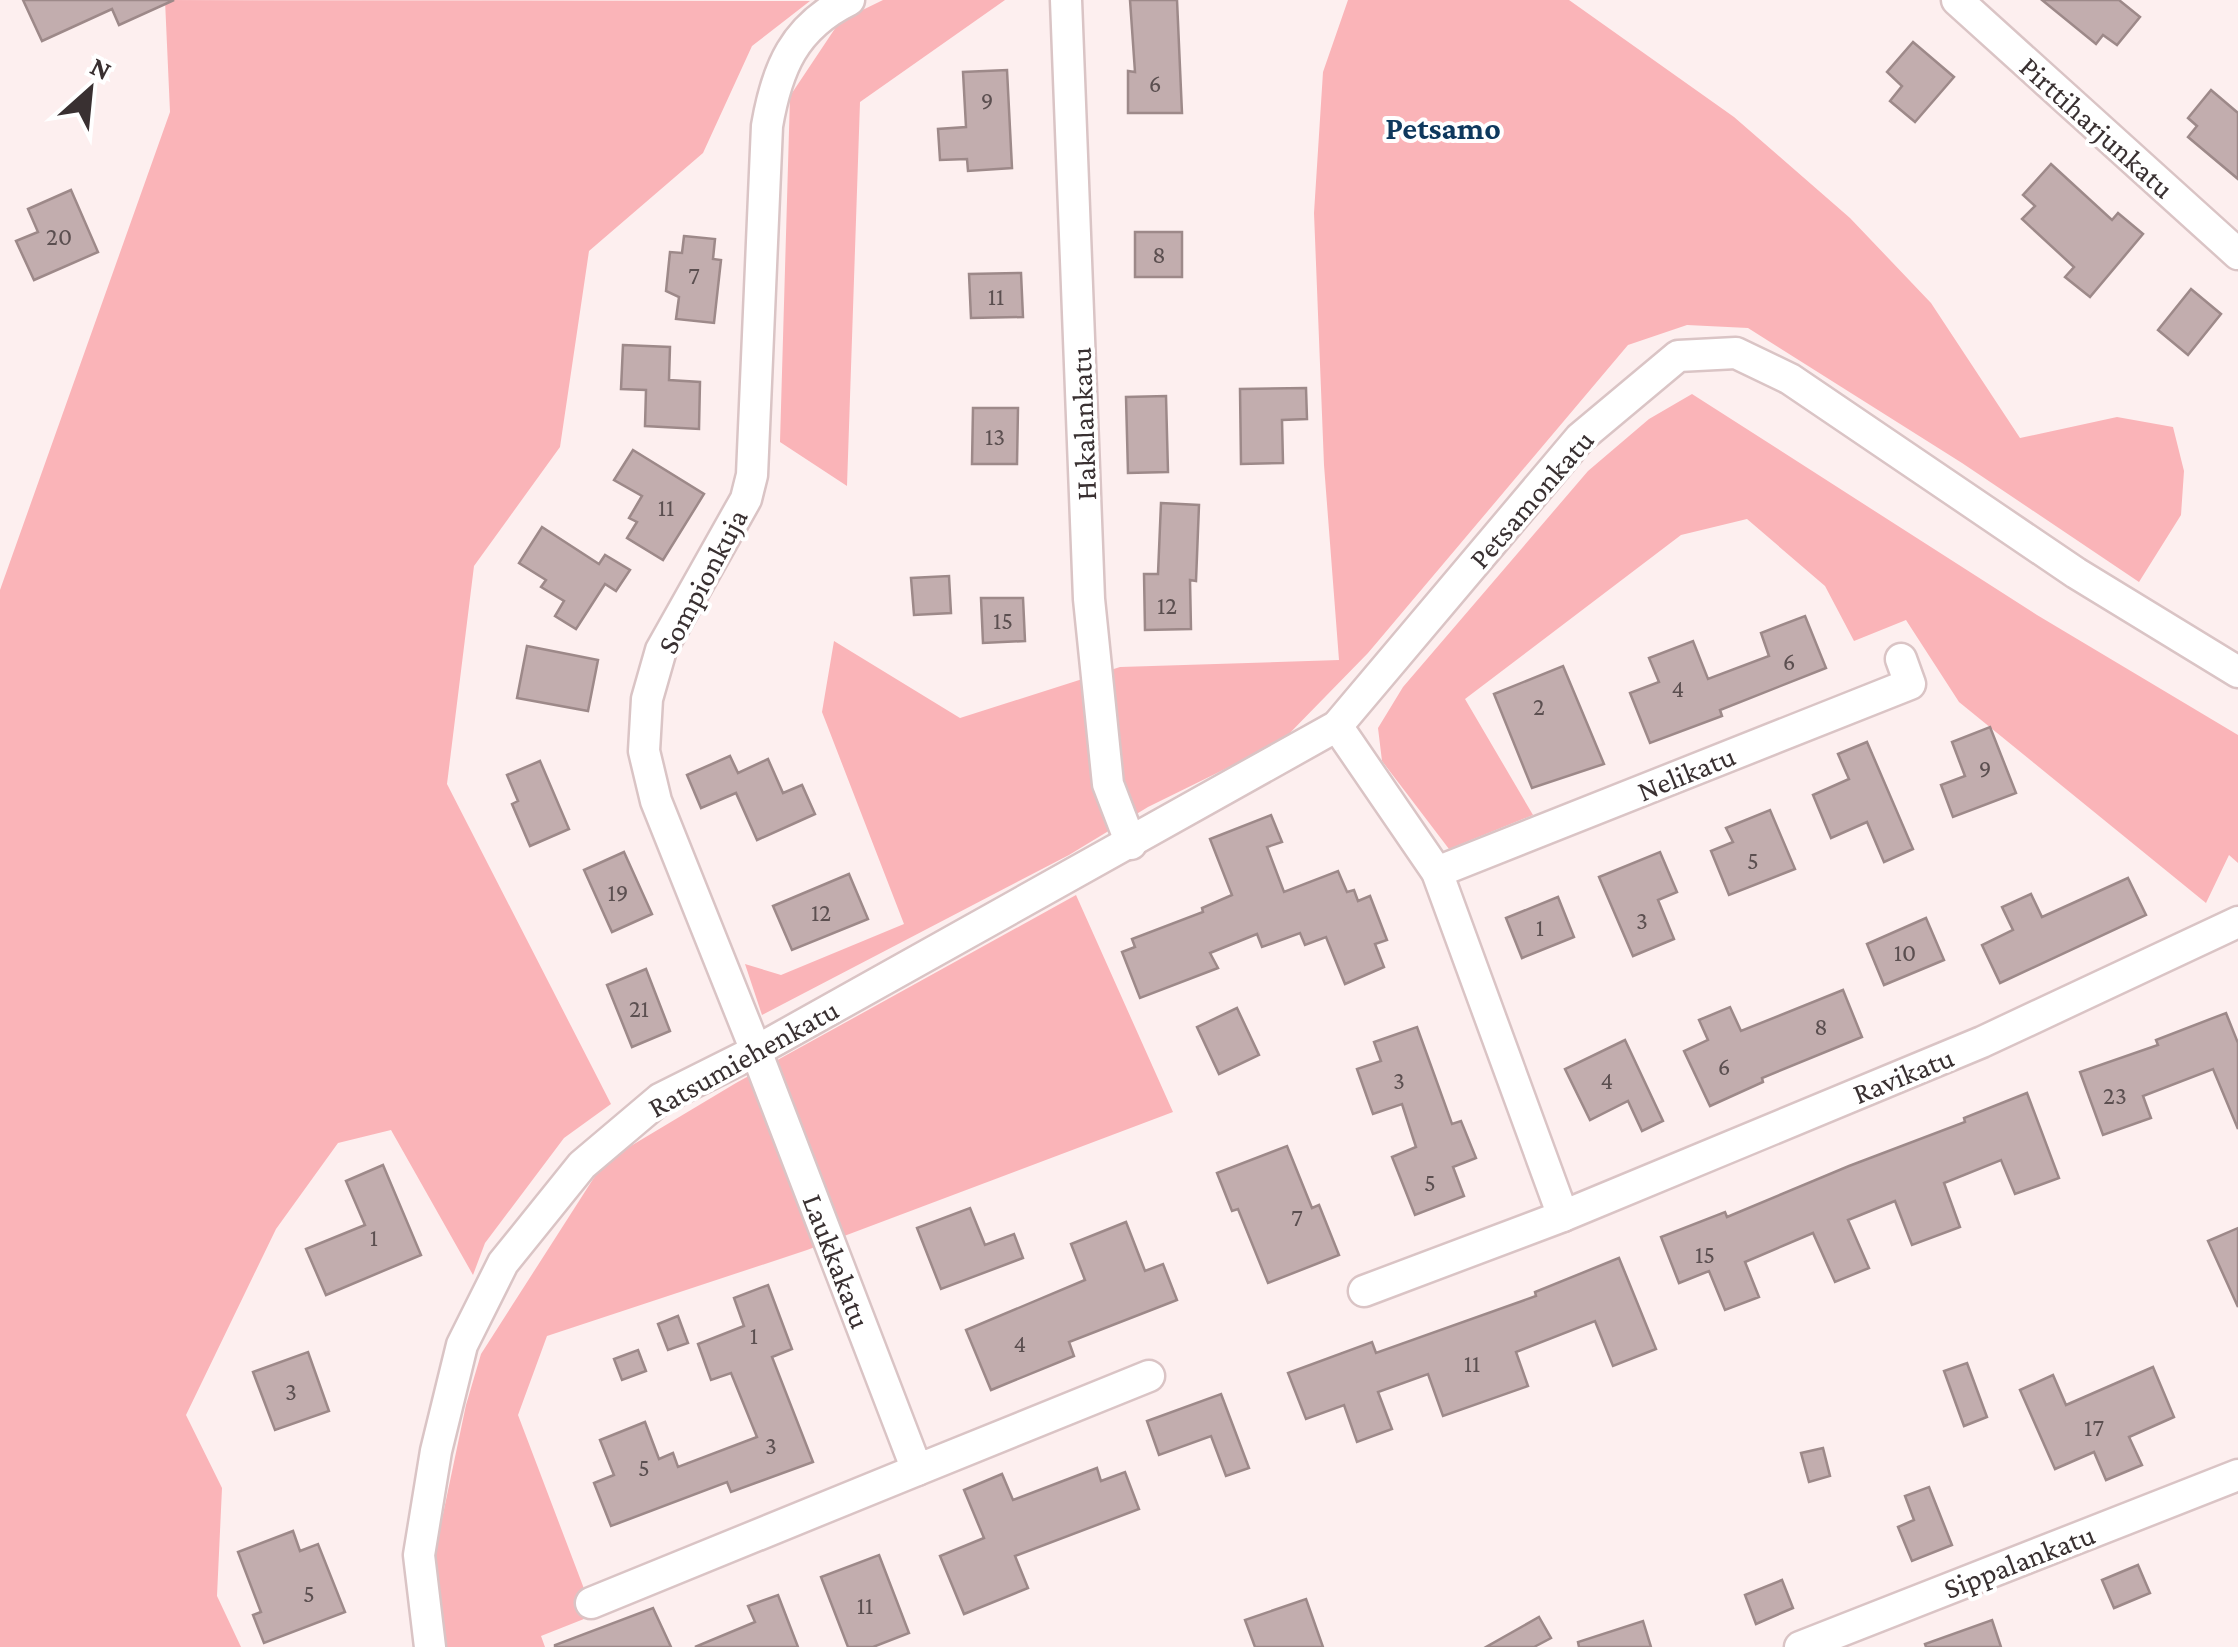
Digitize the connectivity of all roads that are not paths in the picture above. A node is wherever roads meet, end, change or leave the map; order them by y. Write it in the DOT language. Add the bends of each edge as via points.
graph roads {
  1 [pos="850,0"];
  2 [pos="1066,0"];
  3 [pos="1956,0"];
  4 [pos="2238,254"];
  5 [pos="1901,660"];
  6 [pos="2238,672"];
  7 [pos="1337,726"];
  8 [pos="1130,844"];
  9 [pos="1436,872"];
  10 [pos="1057,882"];
  11 [pos="2238,922"];
  12 [pos="756,1051"];
  13 [pos="1563,1216"];
  14 [pos="1364,1291"];
  15 [pos="1149,1376"];
  16 [pos="917,1470"];
  17 [pos="2238,1475"];
  18 [pos="590,1603"];
  19 [pos="430,1647"];
  20 [pos="1800,1647"];
  1 -- 12 [label="street, Sompionkuja" via="795,41 773,90 752,475 746,499 661,650 647,700 644,751 656,801"];
  2 -- 8 [label="street, Hakalankatu" via="1090,599 1108,784"];
  3 -- 4 [label="street, Pirttiharjunkatu"];
  5 -- 9 [label="street, Nelikatu" via="1910,684"];
  6 -- 7 [label="street, Petsamonkatu" via="2076,573 1790,379 1736,353 1678,356 1580,438"];
  7 -- 8 [label="street, Petsamonkatu"];
  7 -- 9 [label="street"];
  8 -- 10 [label="street, Petsamonkatu"];
  9 -- 13 [label="street"];
  10 -- 12 [label="street, Ratsumiehenkatu"];
  11 -- 13 [label="street, Ravikatu" via="1982,1042"];
  12 -- 16 [label="street, Laukkakatu"];
  12 -- 19 [label="street, Ratsumiehenkatu" via="660,1099 582,1165 503,1263 462,1346 436,1452 419,1554"];
  13 -- 14 [label="street, Ravikatu"];
  15 -- 16 [label="street"];
  16 -- 18 [label="street"];
  17 -- 20 [label="street, Sippalankatu"];
}
